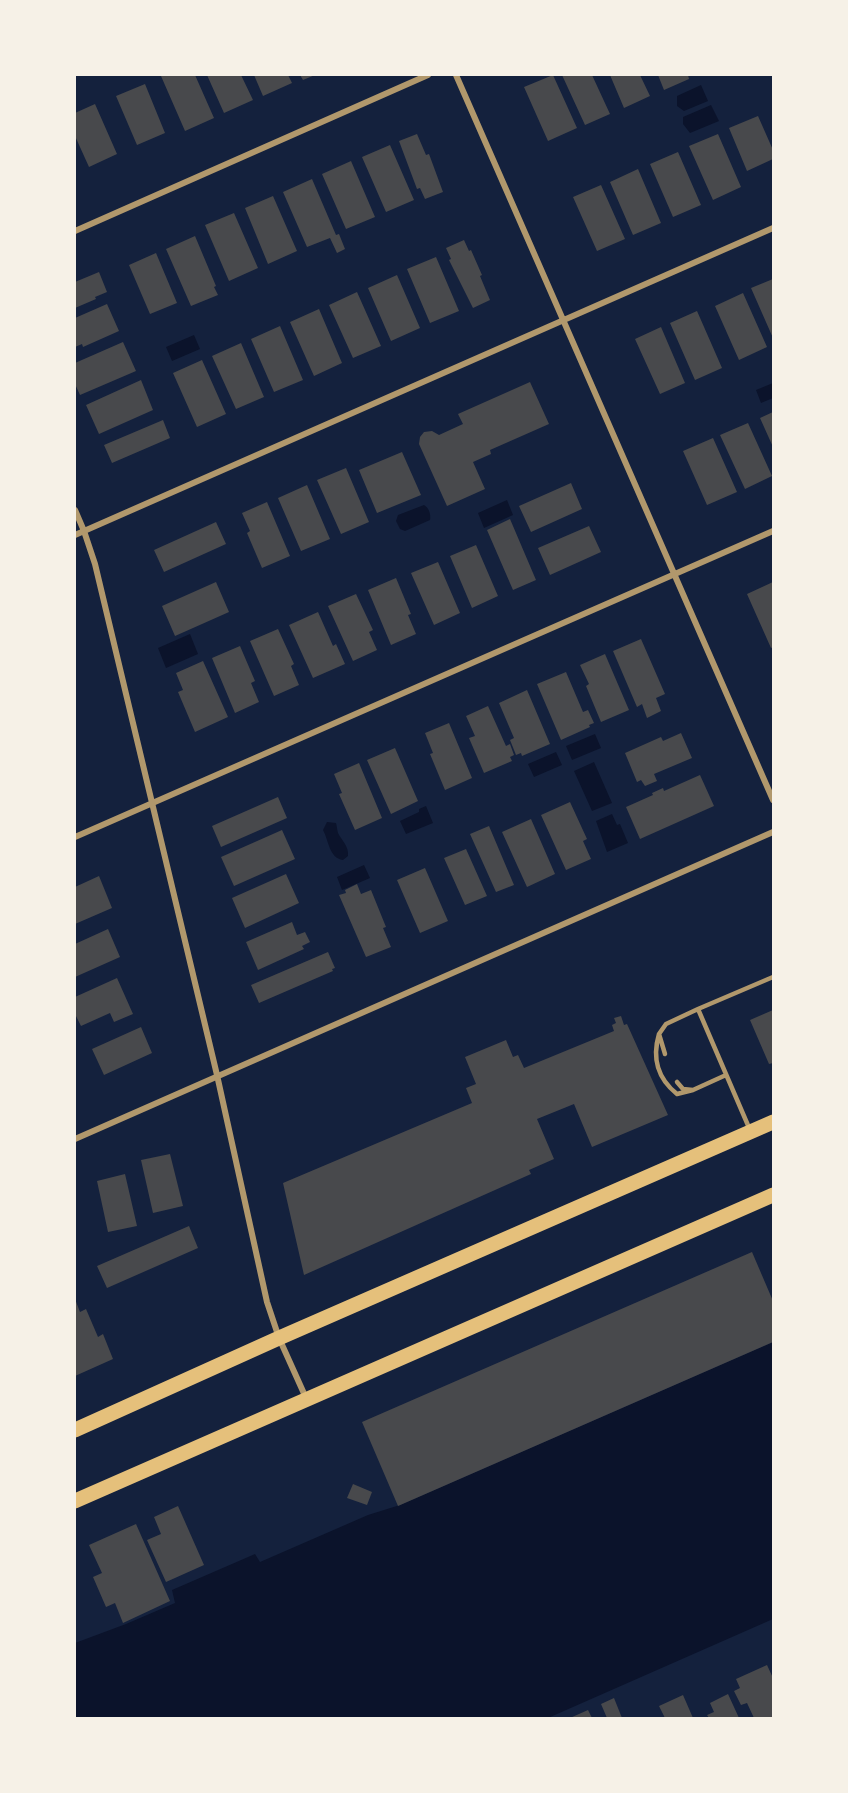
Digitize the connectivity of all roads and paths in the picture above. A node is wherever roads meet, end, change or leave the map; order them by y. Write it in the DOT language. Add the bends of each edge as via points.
graph roads {
  1 [pos="428,75"];
  2 [pos="456,75"];
  3 [pos="773,228"];
  4 [pos="75,231"];
  5 [pos="563,320"];
  6 [pos="75,510"];
  7 [pos="84,531"];
  8 [pos="773,531"];
  9 [pos="75,535"];
  10 [pos="674,574"];
  11 [pos="773,800"];
  12 [pos="151,803"];
  13 [pos="773,832"];
  14 [pos="75,837"];
  15 [pos="773,977"];
  16 [pos="698,1009"];
  17 [pos="659,1034"];
  18 [pos="665,1054"];
  19 [pos="217,1075"];
  20 [pos="726,1075"];
  21 [pos="677,1082"];
  22 [pos="693,1090"];
  23 [pos="773,1122"];
  24 [pos="751,1132"];
  25 [pos="75,1139"];
  26 [pos="773,1195"];
  27 [pos="279,1338"];
  28 [pos="306,1398"];
  29 [pos="75,1430"];
  30 [pos="75,1501"];
  1 -- 4 [label="street"];
  2 -- 5 [label="street"];
  3 -- 5 [label="street"];
  5 -- 7 [label="street"];
  5 -- 10 [label="street"];
  6 -- 7 [label="street"];
  7 -- 9 [label="street"];
  7 -- 12 [label="street"];
  8 -- 10 [label="street"];
  10 -- 11 [label="street"];
  10 -- 12 [label="street"];
  12 -- 14 [label="street"];
  12 -- 19 [label="street"];
  13 -- 19 [label="street"];
  15 -- 16 [label="lane"];
  16 -- 17 [label="lane" via="666,1024"];
  16 -- 20 [label="lane"];
  17 -- 18 [label="lane"];
  17 -- 22 [label="lane" via="654,1050 666,1086 677,1094"];
  19 -- 25 [label="street"];
  19 -- 27 [label="street" via="267,1302"];
  20 -- 22 [label="lane"];
  20 -- 24 [label="lane"];
  21 -- 22 [label="lane" via="683,1089"];
  23 -- 24 [label="main road"];
  24 -- 27 [label="main road"];
  26 -- 28 [label="main road"];
  27 -- 28 [label="street"];
  27 -- 29 [label="main road"];
  28 -- 30 [label="main road"];
}
